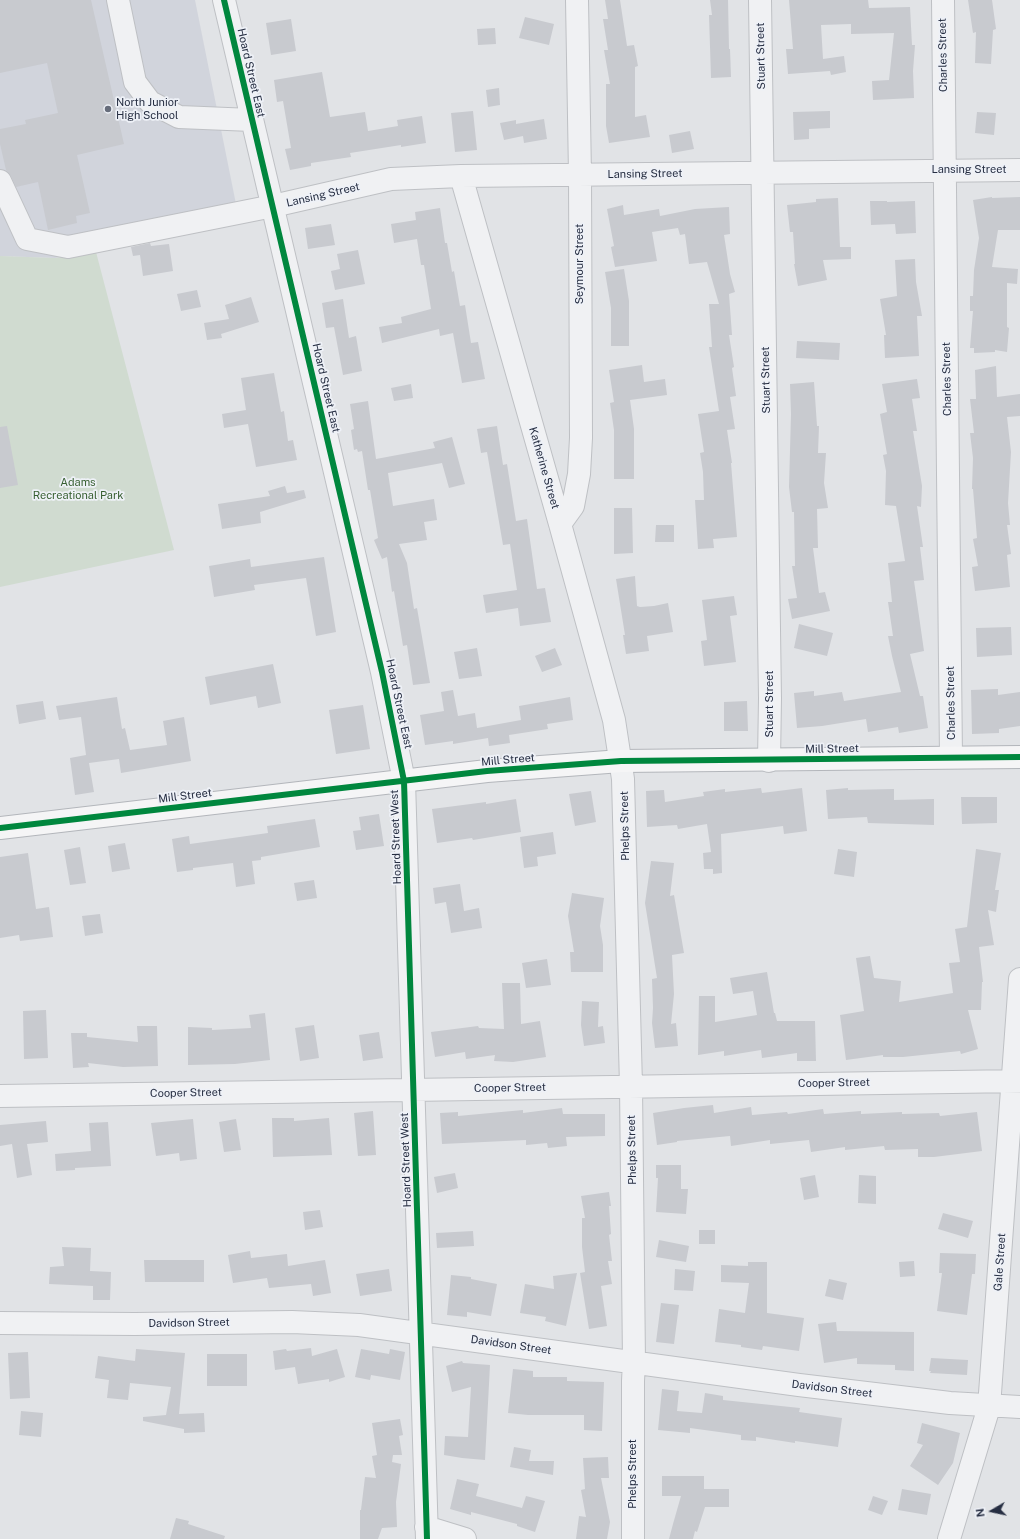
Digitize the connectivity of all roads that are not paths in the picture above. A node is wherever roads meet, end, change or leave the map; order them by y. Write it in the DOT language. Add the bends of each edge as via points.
graph roads {
  1 [pos="118,0"];
  2 [pos="224,0"];
  3 [pos="577,0"];
  4 [pos="760,0"];
  5 [pos="943,0"];
  6 [pos="252,120"];
  7 [pos="944,170"];
  8 [pos="1020,170"];
  9 [pos="764,173"];
  10 [pos="580,175"];
  11 [pos="461,176"];
  12 [pos="0,181"];
  13 [pos="273,206"];
  14 [pos="560,524"];
  15 [pos="951,757"];
  16 [pos="1020,757"];
  17 [pos="621,761"];
  18 [pos="769,761"];
  19 [pos="404,781"];
  20 [pos="0,828"];
  21 [pos="1020,979"];
  22 [pos="1017,1081"];
  23 [pos="631,1086"];
  24 [pos="414,1089"];
  25 [pos="0,1096"];
  26 [pos="0,1323"];
  27 [pos="420,1333"];
  28 [pos="634,1362"];
  29 [pos="990,1406"];
  30 [pos="1020,1407"];
  31 [pos="427,1533"];
  32 [pos="465,1539"];
  33 [pos="633,1539"];
  34 [pos="949,1539"];
  1 -- 6 [label="street" via="135,82 150,102 179,117"];
  2 -- 6 [label="street, Hoard Street East"];
  3 -- 10 [label="street, Seymour Street"];
  4 -- 9 [label="street, Stuart Street"];
  5 -- 7 [label="street, Charles Street"];
  6 -- 13 [label="street, Hoard Street East"];
  7 -- 8 [label="street, Lansing Street"];
  7 -- 9 [label="street, Lansing Street"];
  7 -- 15 [label="street, Charles Street"];
  9 -- 10 [label="street, Lansing Street"];
  9 -- 18 [label="street, Stuart Street"];
  10 -- 11 [label="street, Lansing Street"];
  10 -- 14 [label="street, Seymour Street" via="579,474 573,506"];
  11 -- 13 [label="street, Lansing Street" via="391,179"];
  11 -- 14 [label="street, Katherine Street"];
  12 -- 13 [label="street, Lansing Street" via="27,239 68,247"];
  13 -- 19 [label="street, Hoard Street East" via="382,672"];
  14 -- 17 [label="street, Katherine Street" via="614,720"];
  15 -- 16 [label="highway, Mill Street"];
  15 -- 18 [label="highway, Mill Street"];
  17 -- 18 [label="highway, Mill Street"];
  17 -- 19 [label="highway, Mill Street" via="487,771"];
  17 -- 23 [label="street, Phelps Street" via="624,784"];
  19 -- 20 [label="highway, Mill Street"];
  19 -- 24 [label="street, Hoard Street West"];
  21 -- 22 [label="street, Gale Street"];
  22 -- 23 [label="street, Cooper Street"];
  22 -- 29 [label="street, Gale Street"];
  23 -- 24 [label="street, Cooper Street"];
  23 -- 28 [label="street, Phelps Street"];
  24 -- 25 [label="street, Cooper Street"];
  24 -- 27 [label="street, Hoard Street West"];
  26 -- 27 [label="street, Davidson Street" via="292,1322 358,1325"];
  27 -- 28 [label="street, Davidson Street"];
  27 -- 31 [label="street, Hoard Street West"];
  28 -- 29 [label="street, Davidson Street" via="799,1385"];
  28 -- 33 [label="street, Phelps Street"];
  29 -- 30 [label="street, Davidson Street"];
  29 -- 34 [label="street, Gale Street"];
  31 -- 32 [label="street"];
}
